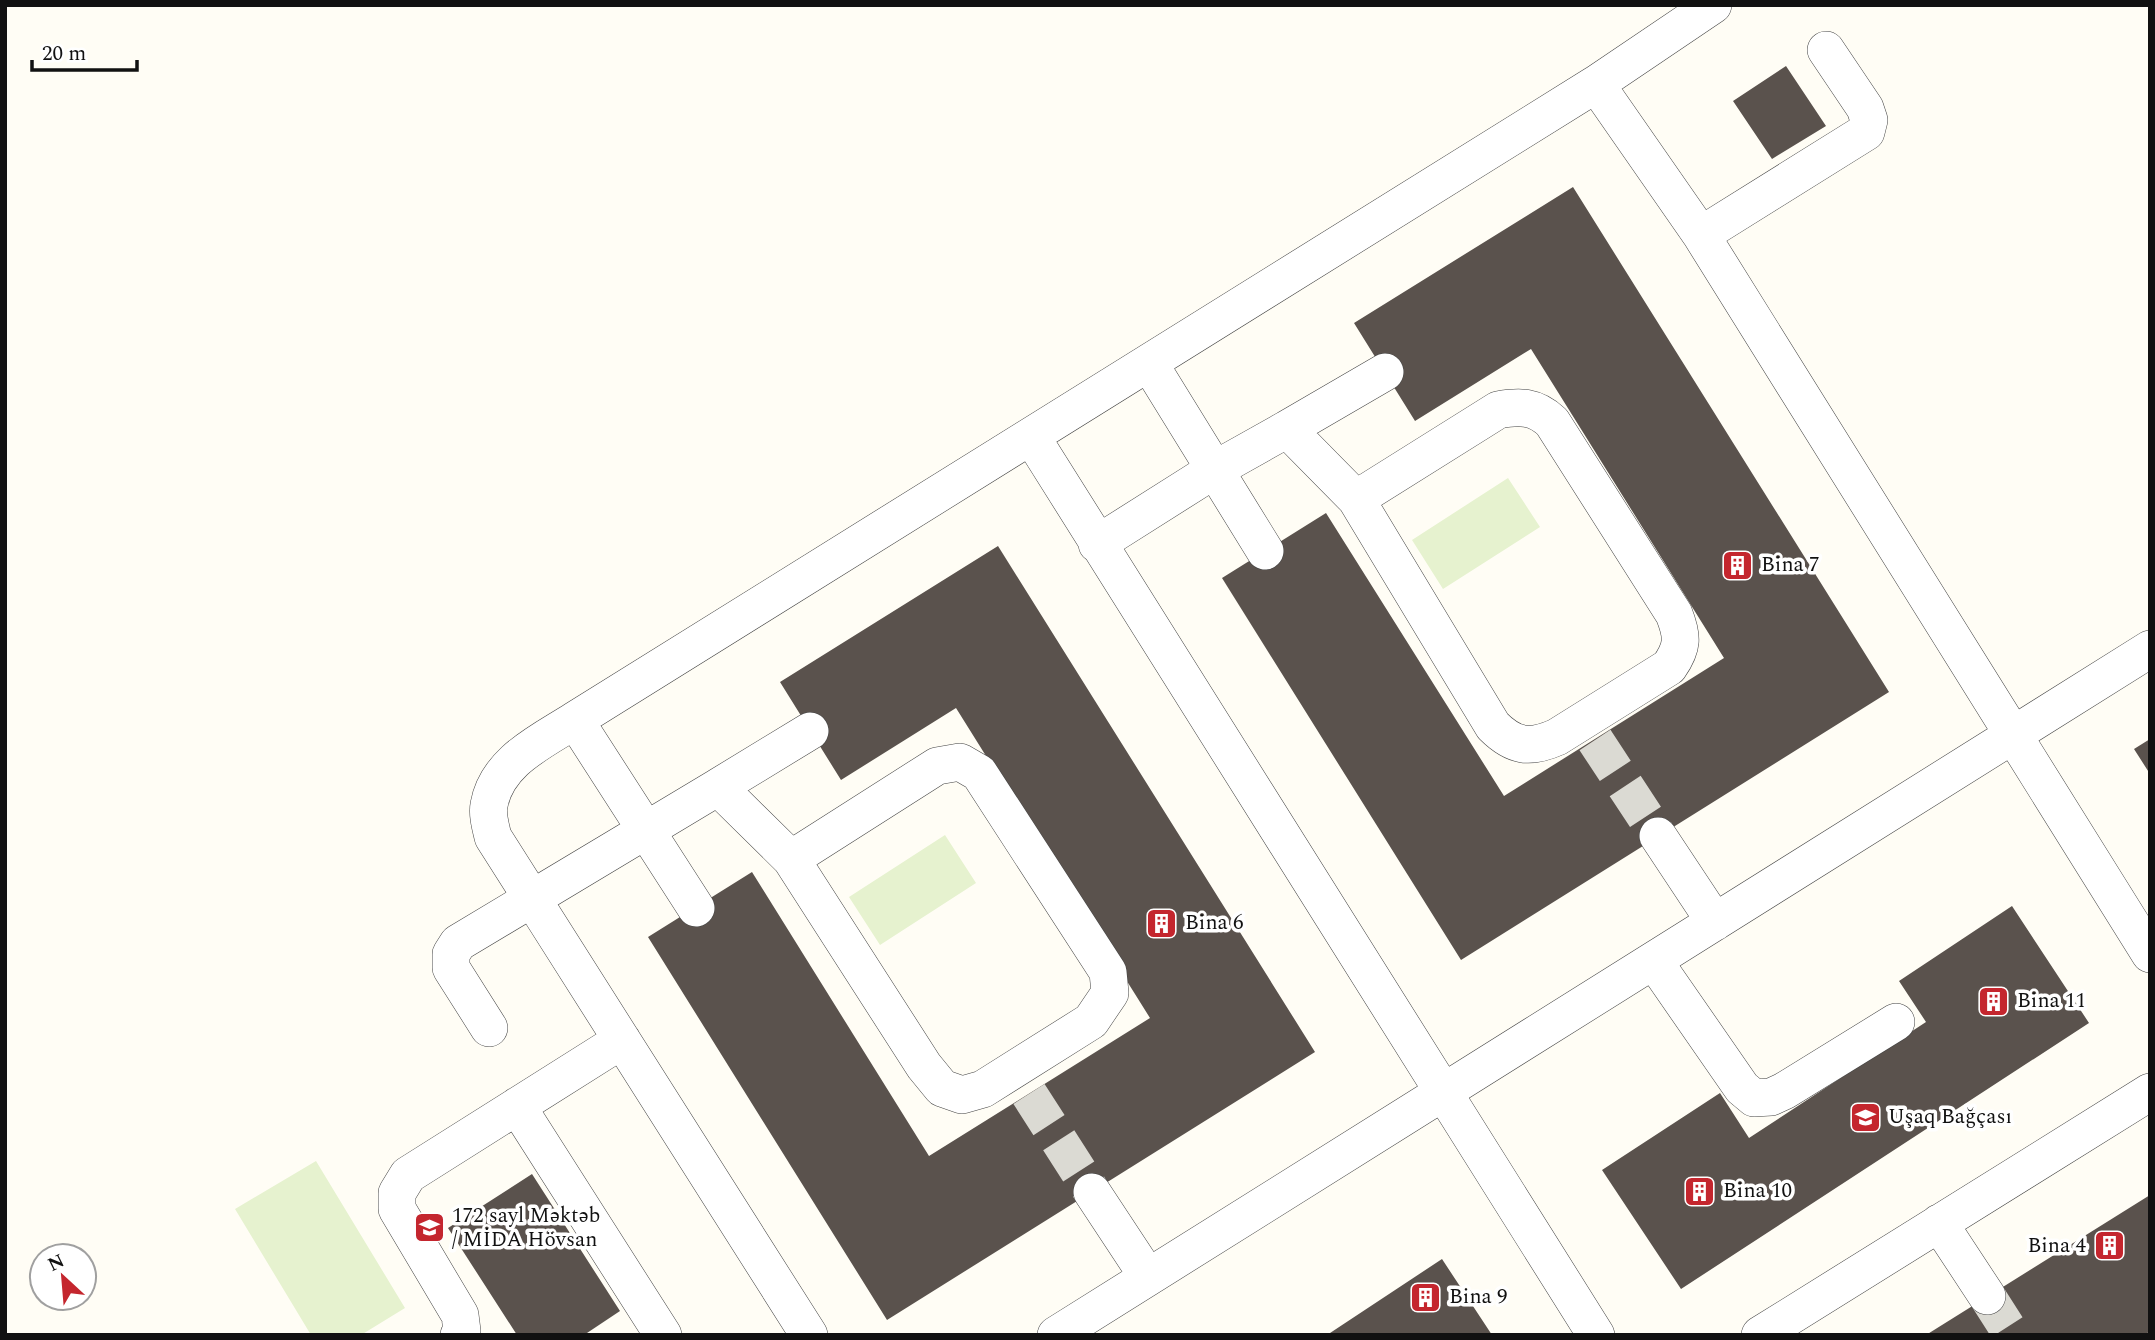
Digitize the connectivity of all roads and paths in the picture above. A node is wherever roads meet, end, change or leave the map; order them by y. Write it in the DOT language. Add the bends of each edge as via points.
graph roads {
  1 [pos="1713,5"];
  2 [pos="1826,50"];
  3 [pos="1596,84"];
  4 [pos="1701,235"];
  5 [pos="1149,363"];
  6 [pos="1385,372"];
  7 [pos="1287,429"];
  8 [pos="1031,436"];
  9 [pos="1214,470"];
  10 [pos="1356,499"];
  11 [pos="1097,544"];
  12 [pos="1265,551"];
  13 [pos="2150,649"];
  14 [pos="575,720"];
  15 [pos="810,731"];
  16 [pos="2013,734"];
  17 [pos="718,786"];
  18 [pos="645,828"];
  19 [pos="1658,836"];
  20 [pos="791,859"];
  21 [pos="532,898"];
  22 [pos="696,908"];
  23 [pos="1716,922"];
  24 [pos="2150,954"];
  25 [pos="1654,961"];
  26 [pos="1896,1022"];
  27 [pos="489,1028"];
  28 [pos="622,1040"];
  29 [pos="2150,1092"];
  30 [pos="1445,1093"];
  31 [pos="517,1106"];
  32 [pos="1092,1192"];
  33 [pos="1939,1223"];
  34 [pos="1148,1277"];
  35 [pos="1987,1296"];
  36 [pos="1099,1324"];
  37 [pos="459,1335"];
  38 [pos="663,1335"];
  39 [pos="809,1335"];
  40 [pos="1056,1335"];
  41 [pos="1596,1335"];
  42 [pos="1760,1335"];
  1 -- 3 [label="street"];
  2 -- 4 [label="street" via="1866,108 1870,120 1866,132"];
  3 -- 4 [label="street"];
  3 -- 5 [label="street"];
  4 -- 16 [label="street"];
  5 -- 8 [label="street"];
  5 -- 9 [label="street"];
  6 -- 7 [label="street"];
  7 -- 9 [label="street"];
  7 -- 10 [label="street"];
  8 -- 11 [label="street"];
  8 -- 14 [label="street"];
  9 -- 11 [label="street"];
  9 -- 12 [label="street"];
  10 -- 10 [label="street" via="1497,410 1520,406 1541,412 1552,422 1675,614 1680,651 1670,667 1588,730 1537,746 1508,741 1493,726"];
  11 -- 30 [label="street"];
  13 -- 16 [label="street"];
  14 -- 18 [label="street"];
  14 -- 21 [label="street" via="515,759 496,780 488,807 493,837"];
  15 -- 17 [label="street"];
  16 -- 23 [label="street"];
  16 -- 24 [label="street"];
  17 -- 18 [label="street"];
  17 -- 20 [label="street"];
  18 -- 21 [label="street"];
  18 -- 22 [label="street"];
  19 -- 23 [label="street"];
  20 -- 20 [label="street" via="924,1066 943,1088 962,1095 1021,1082 1091,1021 1110,993 1108,972 979,773 960,762 937,766"];
  21 -- 27 [label="street" via="458,943 451,954 451,968"];
  21 -- 28 [label="street"];
  23 -- 25 [label="street"];
  25 -- 26 [label="street" via="1742,1088 1754,1098 1784,1091"];
  25 -- 30 [label="street"];
  28 -- 31 [label="street"];
  28 -- 39 [label="street"];
  29 -- 33 [label="street"];
  30 -- 34 [label="street"];
  30 -- 41 [label="street"];
  31 -- 37 [label="street" via="408,1175 397,1193 397,1209 460,1315"];
  31 -- 38 [label="street"];
  32 -- 34 [label="street"];
  33 -- 35 [label="street"];
  33 -- 42 [label="street"];
  34 -- 36 [label="street"];
  36 -- 40 [label="street"];
}
